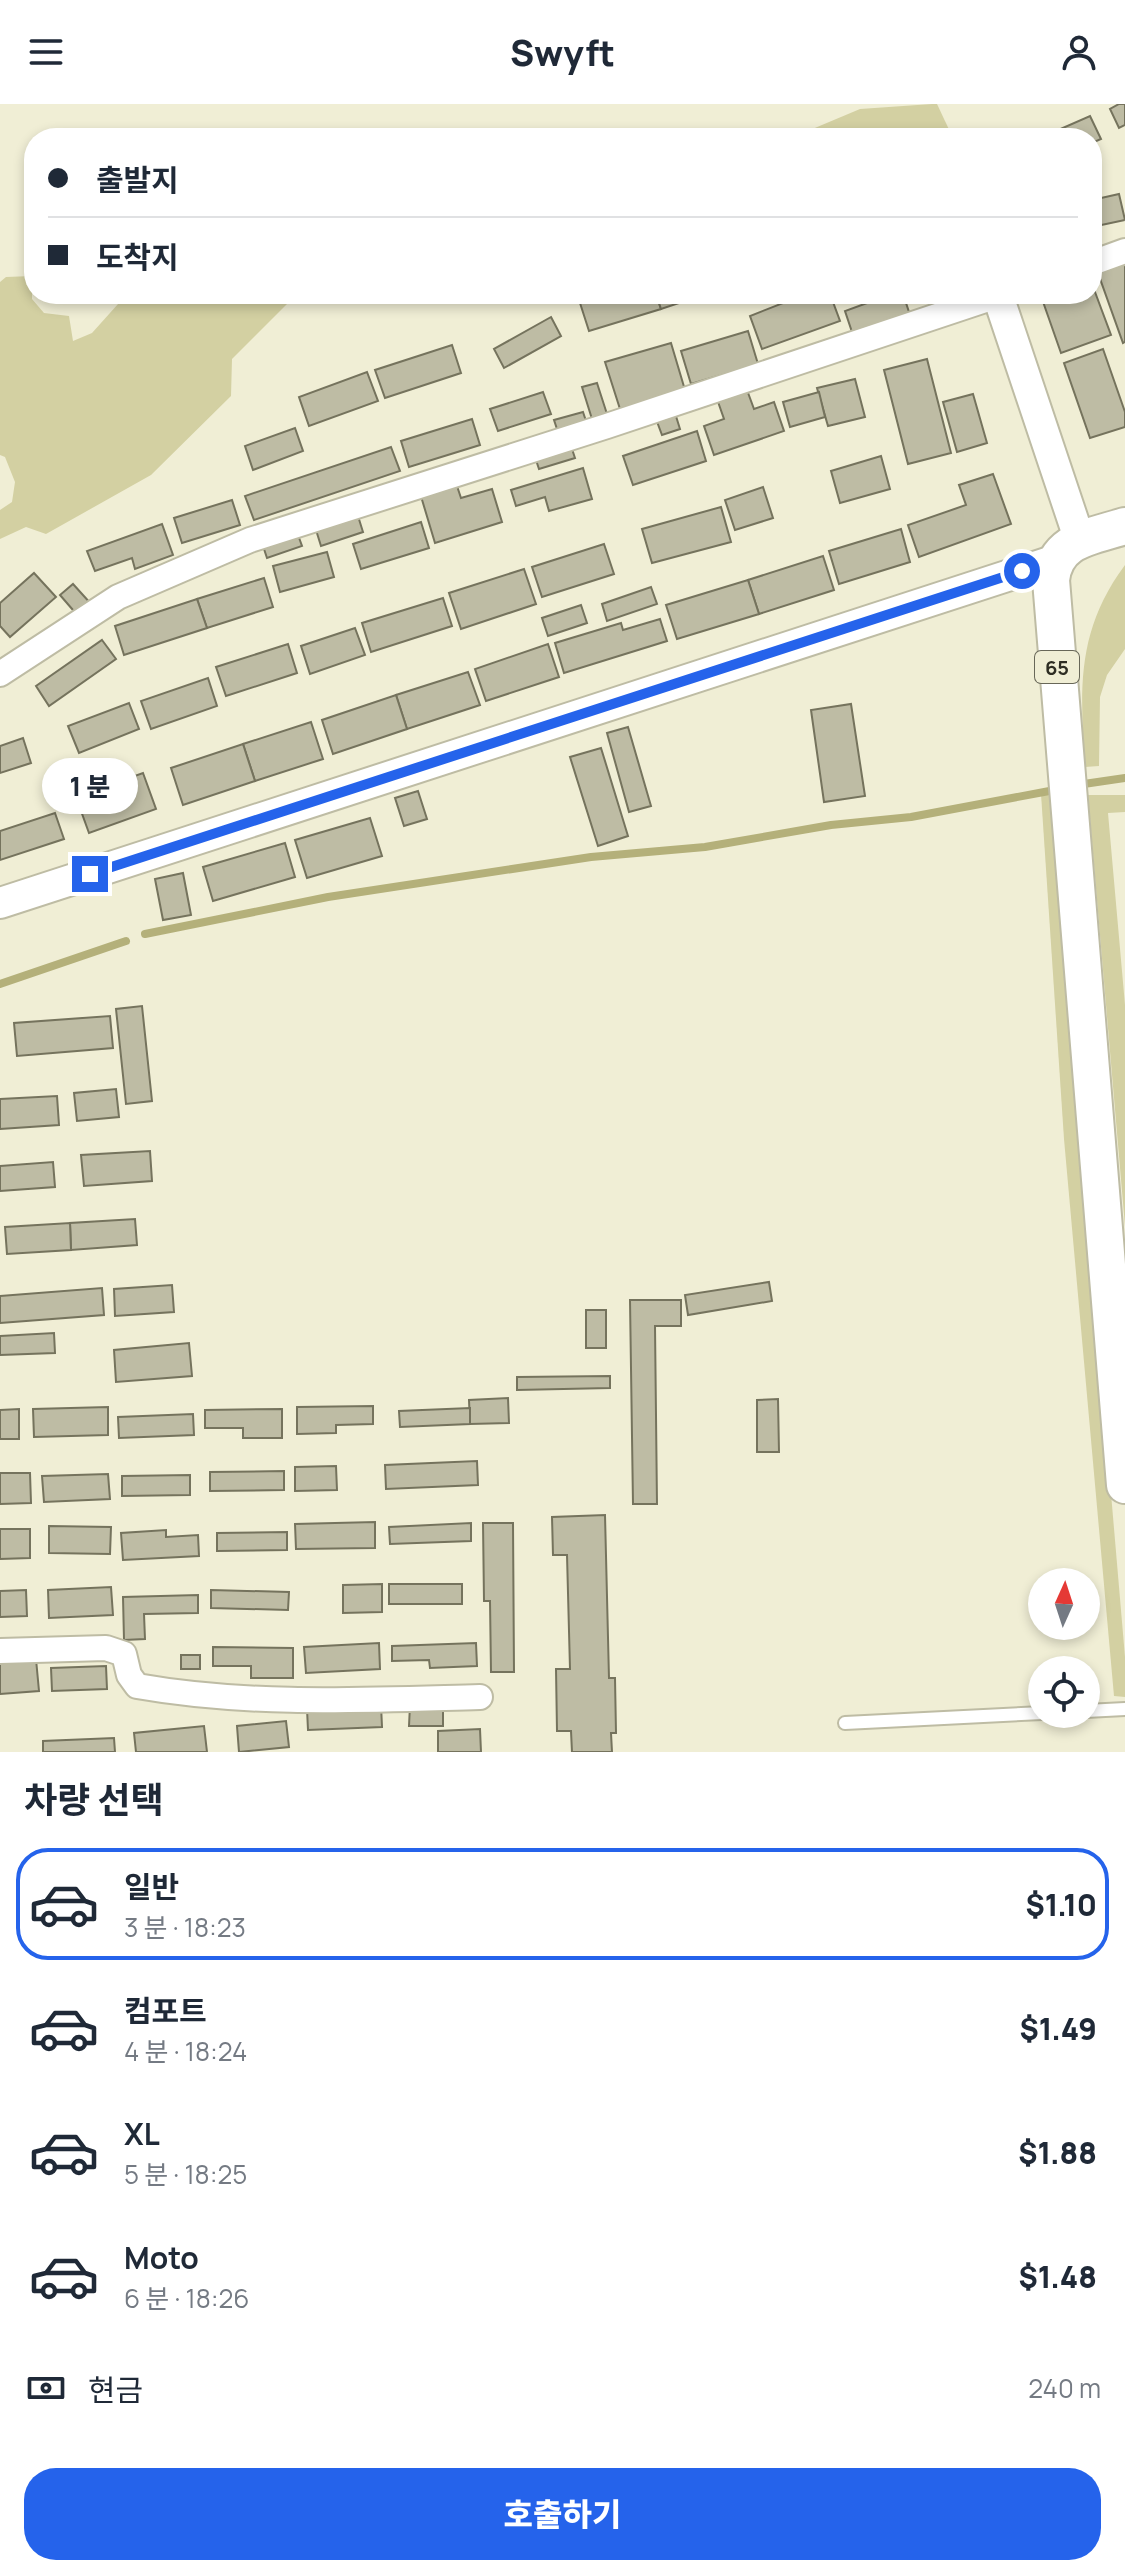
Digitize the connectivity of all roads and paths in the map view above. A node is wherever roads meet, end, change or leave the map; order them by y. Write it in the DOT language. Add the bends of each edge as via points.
graph roads {
  1 [pos="1125,251"];
  2 [pos="1102,259"];
  3 [pos="973,304"];
  4 [pos="1002,304"];
  5 [pos="1125,526"];
  6 [pos="1066,551"];
  7 [pos="0,674"];
  8 [pos="0,903"];
  9 [pos="1125,1485"];
  10 [pos="0,1651"];
  11 [pos="480,1697"];
  12 [pos="1125,1709"];
  13 [pos="1100,1710"];
  14 [pos="1028,1714"];
  15 [pos="845,1723"];
  1 -- 2 [label="street"];
  3 -- 7 [label="street" via="250,540 118,597"];
  4 -- 6 [label="street"];
  5 -- 6 [label="main road"];
  6 -- 8 [label="street"];
  6 -- 9 [label="main road, 65" via="1051,602"];
  10 -- 11 [label="street" via="106,1648 124,1654 137,1686 165,1691 301,1702"];
  12 -- 13 [label="lane"];
  14 -- 15 [label="lane"];
}
